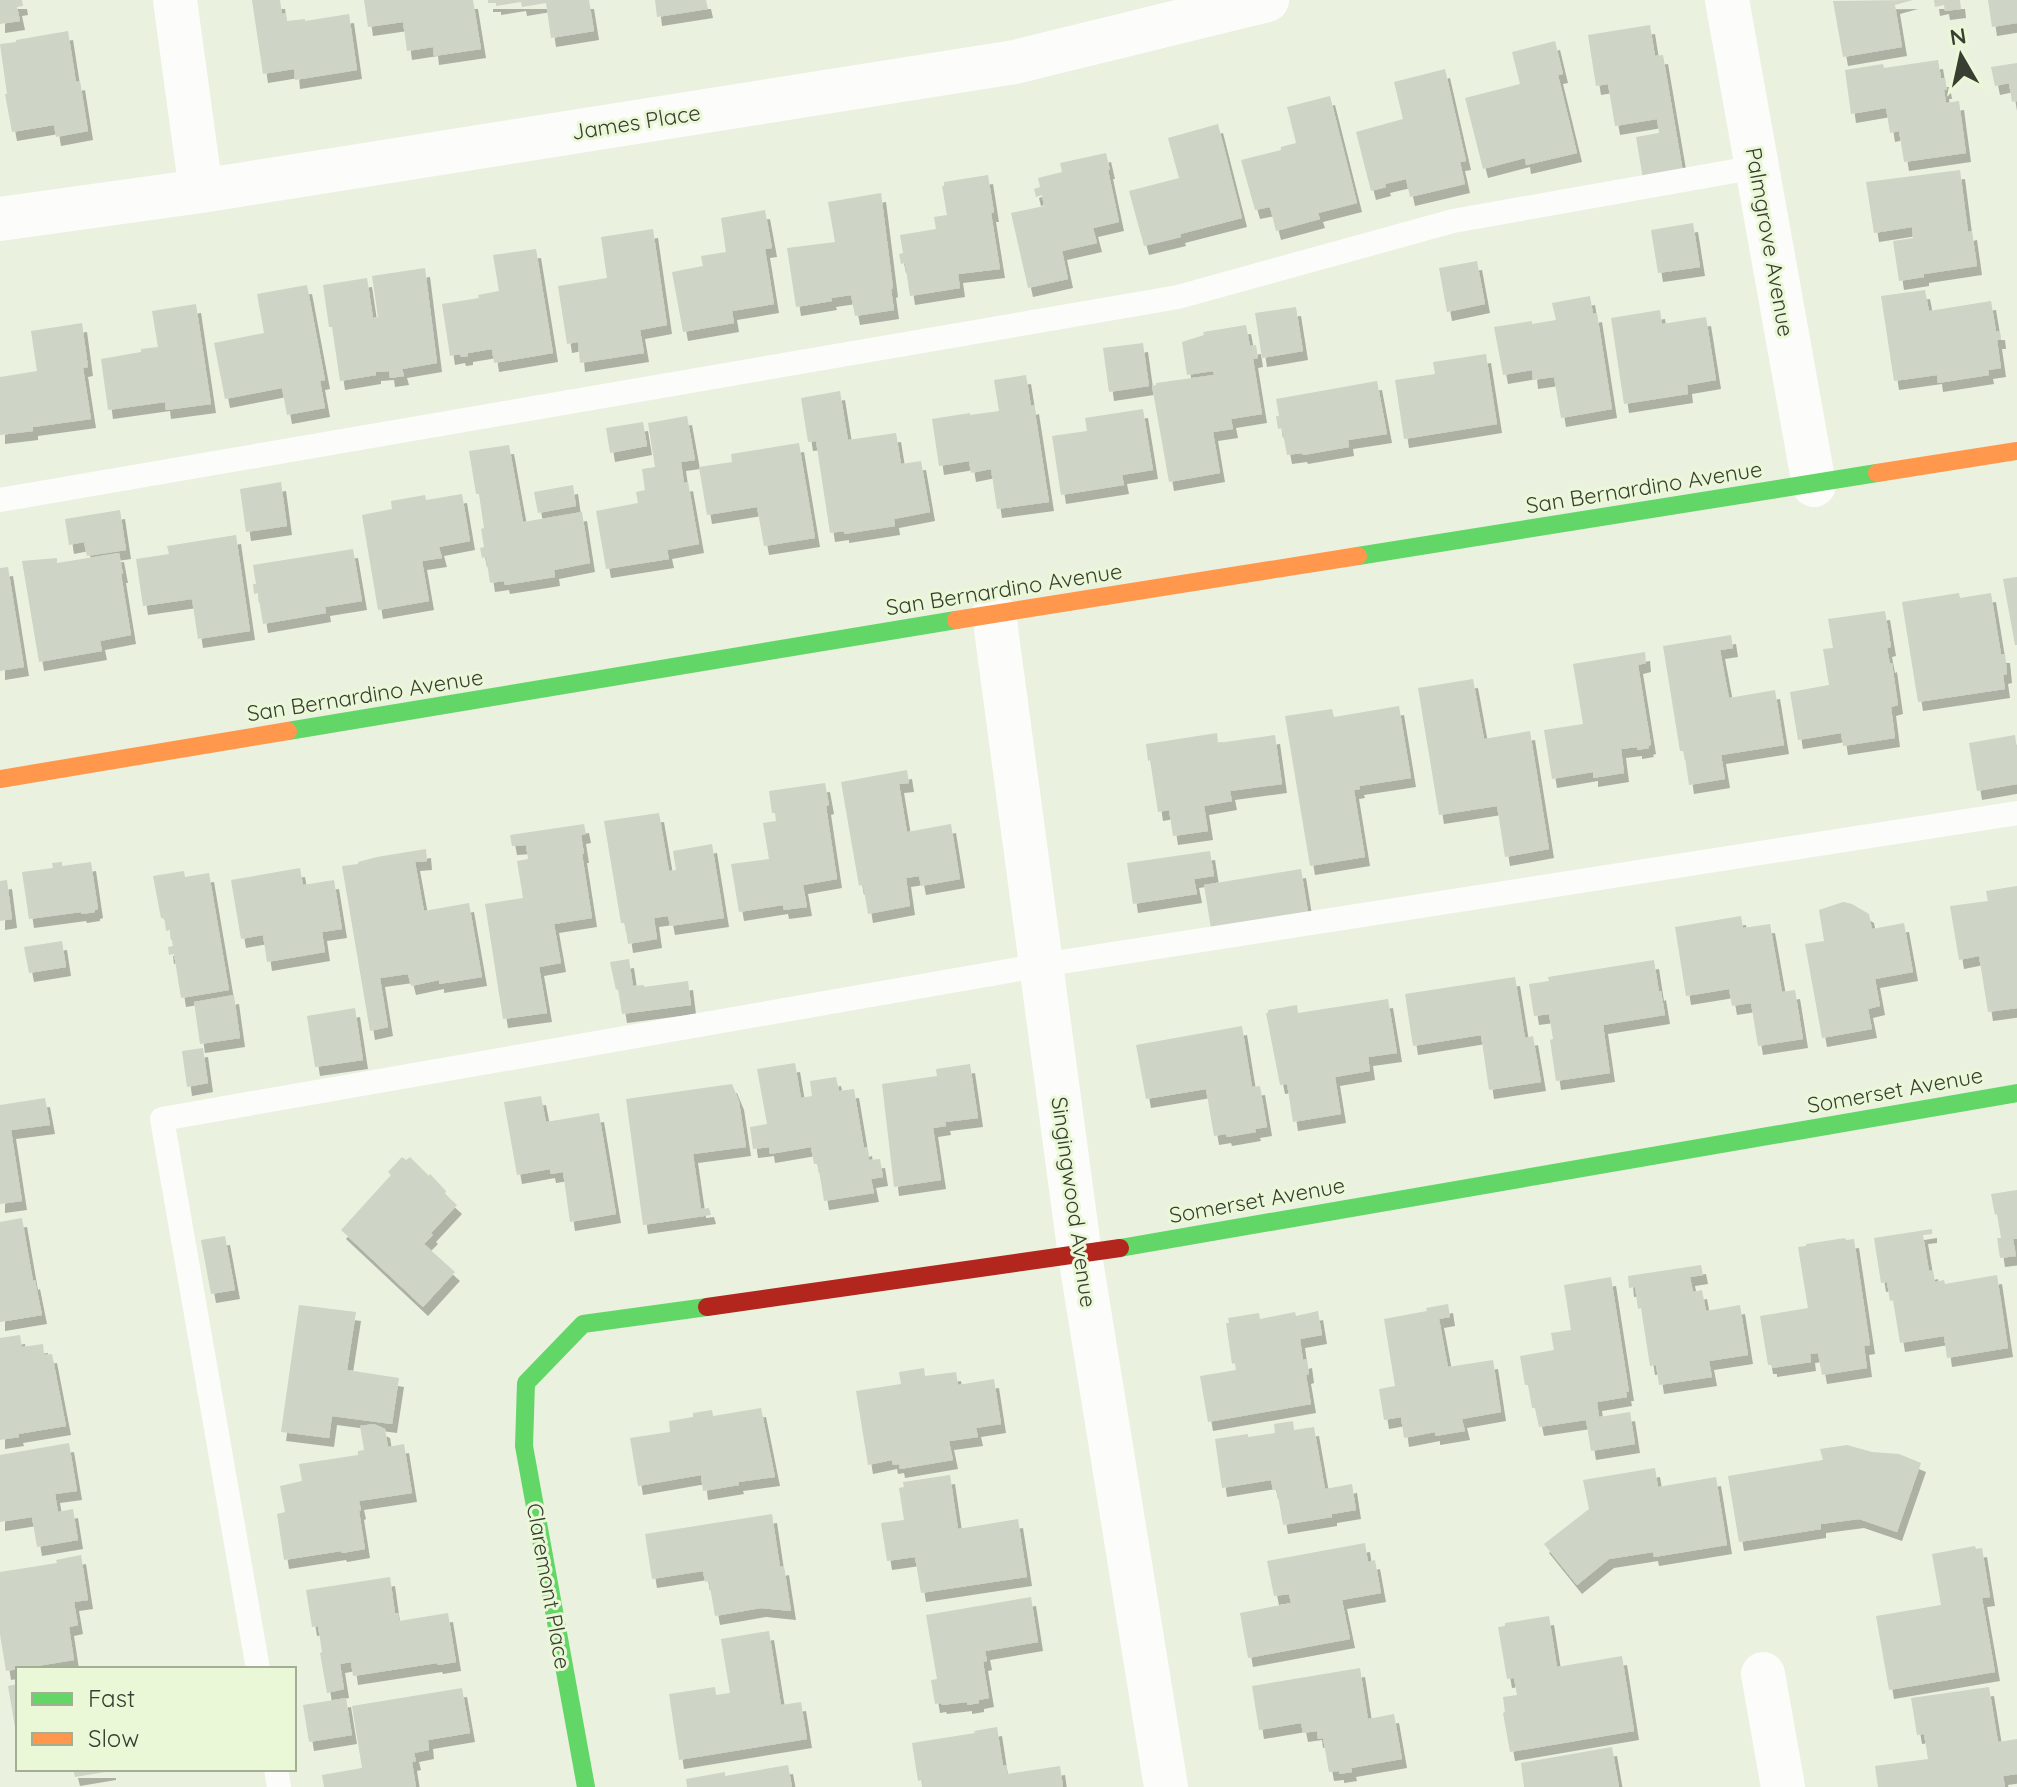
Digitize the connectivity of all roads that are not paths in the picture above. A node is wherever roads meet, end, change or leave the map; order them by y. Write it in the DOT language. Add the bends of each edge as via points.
graph roads {
  1 [pos="175,0"];
  2 [pos="1267,0"];
  3 [pos="1727,0"];
  4 [pos="1757,167"];
  5 [pos="201,191"];
  6 [pos="0,219"];
  7 [pos="2017,451"];
  8 [pos="1814,485"];
  9 [pos="0,500"];
  10 [pos="994,614"];
  11 [pos="0,779"];
  12 [pos="2017,813"];
  13 [pos="1042,965"];
  14 [pos="2017,1093"];
  15 [pos="1080,1255"];
  16 [pos="526,1383"];
  17 [pos="258,1667"];
  18 [pos="1763,1674"];
  19 [pos="586,1787"];
  20 [pos="1166,1787"];
  21 [pos="1783,1787"];
  1 -- 5 [label="street"];
  2 -- 5 [label="street, James Place" via="1015,62"];
  3 -- 4 [label="street, Palmgrove Avenue"];
  4 -- 8 [label="street, Palmgrove Avenue"];
  4 -- 9 [label="lane" via="1453,221 1178,297"];
  5 -- 6 [label="street, James Place"];
  7 -- 8 [label="main road, San Bernardino Avenue"];
  8 -- 10 [label="main road, San Bernardino Avenue"];
  10 -- 11 [label="main road, San Bernardino Avenue"];
  10 -- 13 [label="street, Singingwood Avenue"];
  12 -- 13 [label="lane"];
  13 -- 15 [label="street, Singingwood Avenue"];
  13 -- 17 [label="lane" via="162,1119"];
  14 -- 15 [label="main road, Somerset Avenue"];
  15 -- 16 [label="main road, Somerset Avenue" via="583,1324"];
  15 -- 20 [label="street, Singingwood Avenue"];
  16 -- 19 [label="main road, Claremont Place" via="524,1446"];
  18 -- 21 [label="street"];
}
